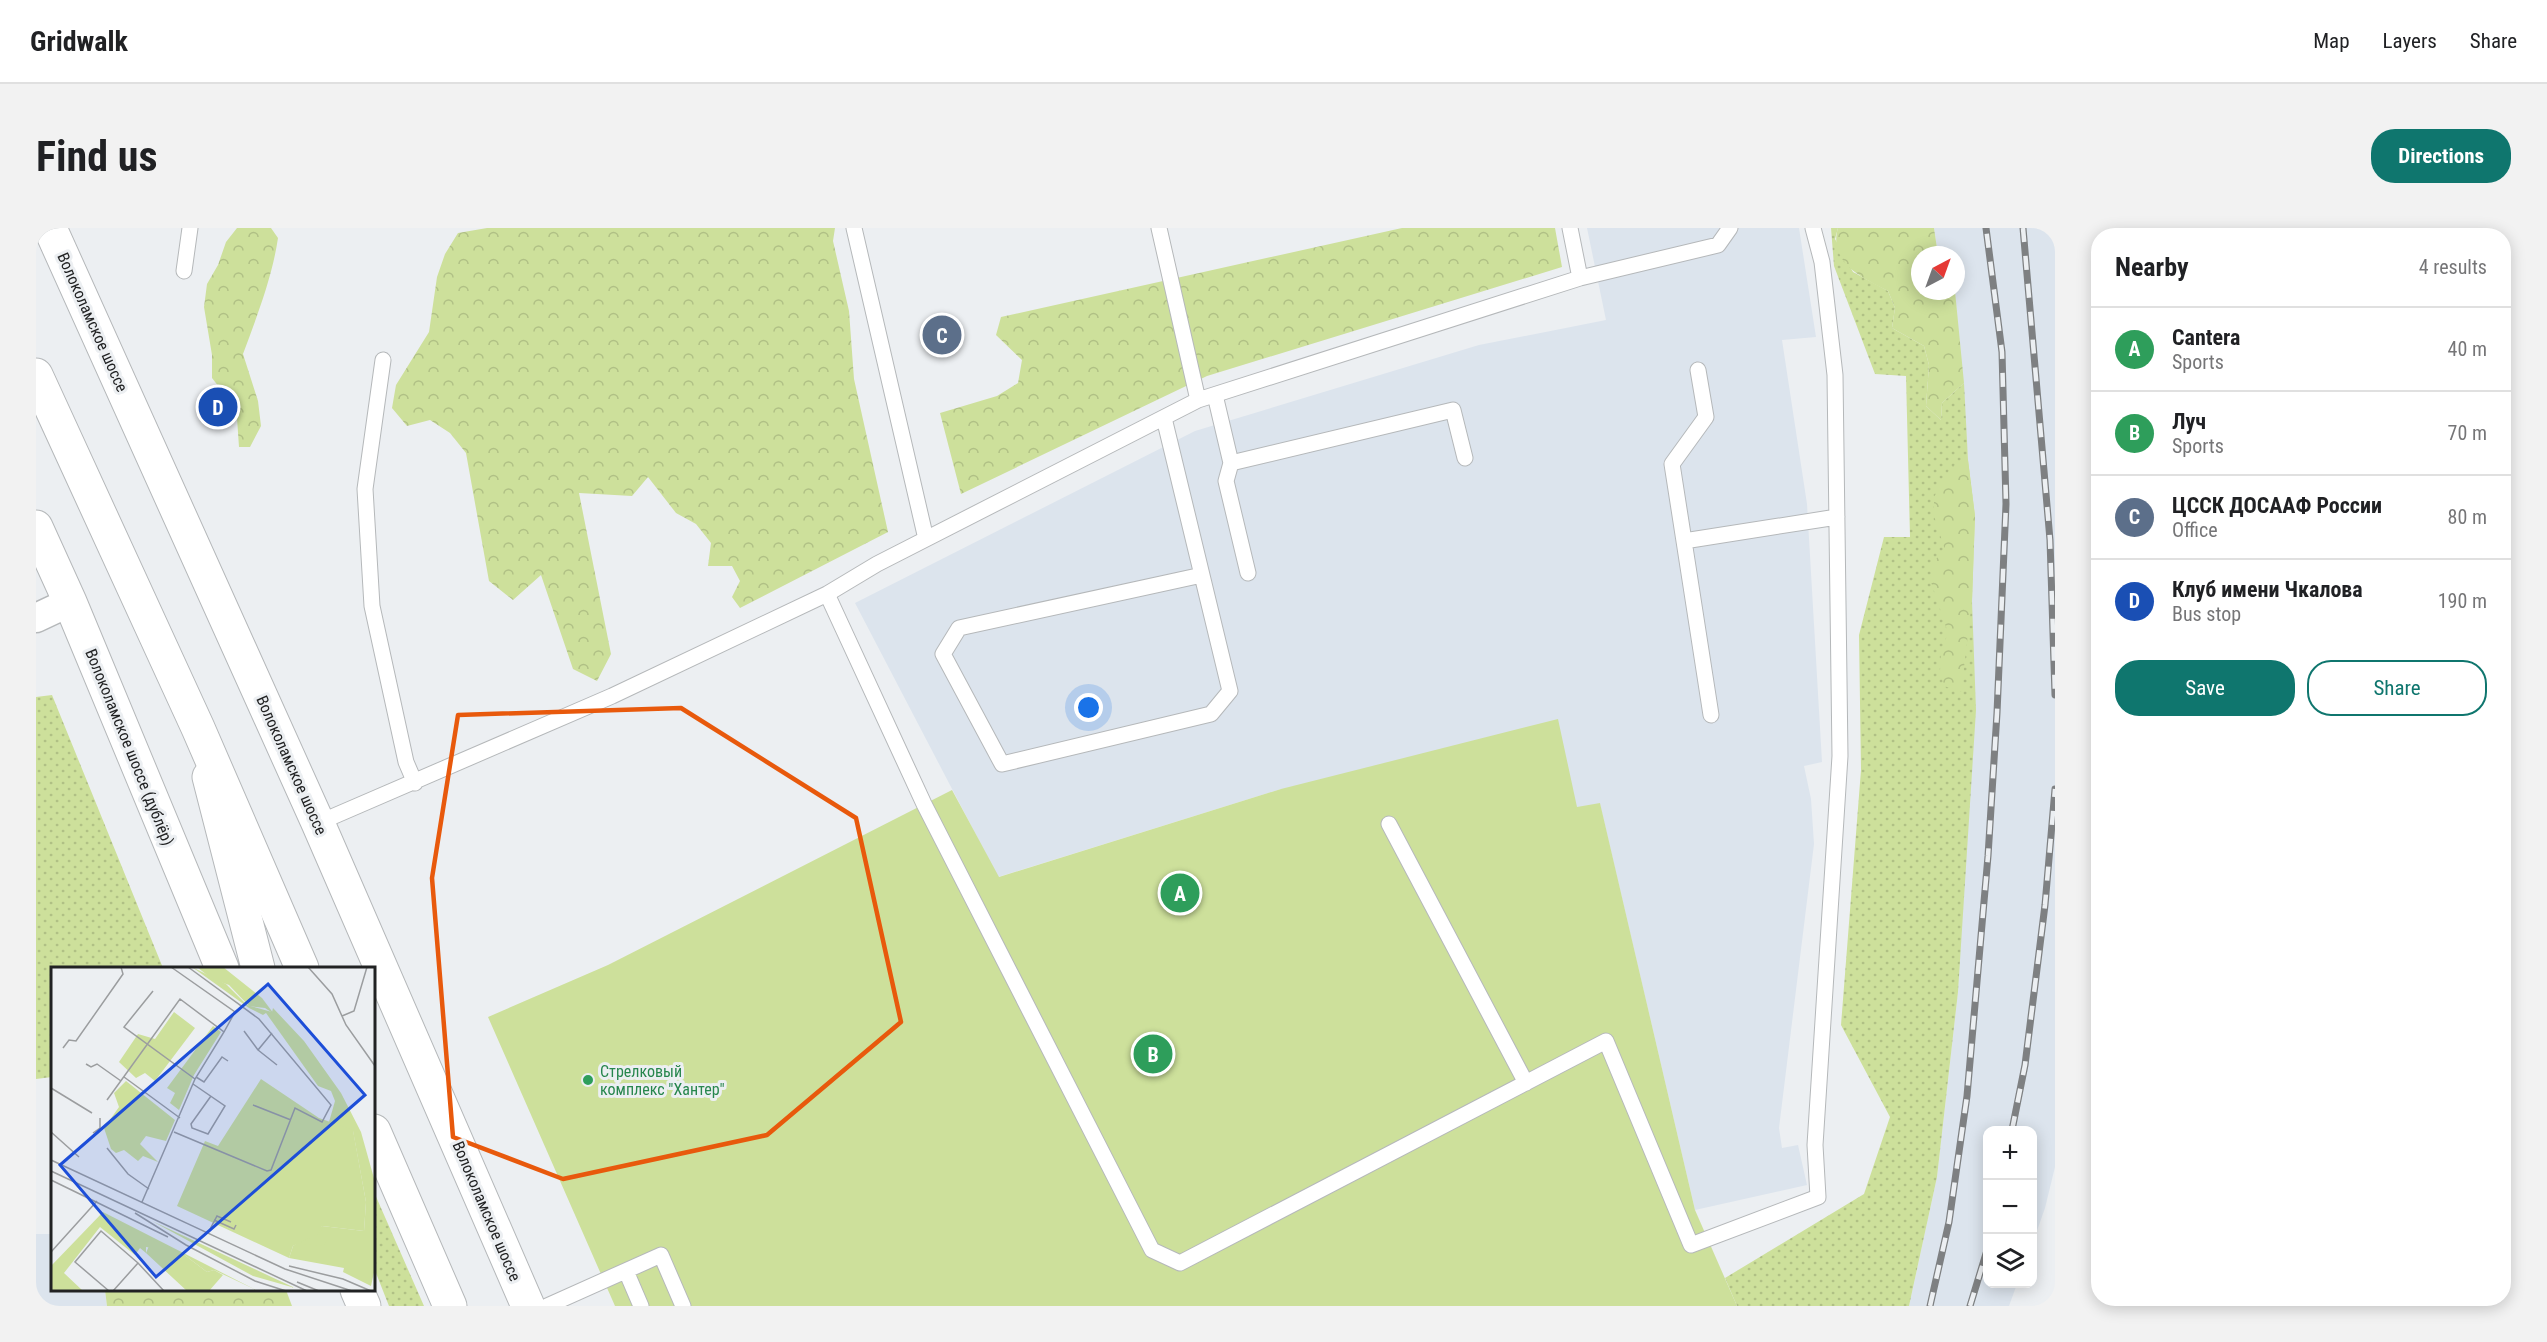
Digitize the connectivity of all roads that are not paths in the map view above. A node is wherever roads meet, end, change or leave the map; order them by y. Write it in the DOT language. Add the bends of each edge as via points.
graph roads {
  1 [pos="50,228"];
  2 [pos="60,228"];
  3 [pos="190,228"];
  4 [pos="854,228"];
  5 [pos="1159,228"];
  6 [pos="1570,228"];
  7 [pos="1730,228"];
  8 [pos="1813,228"];
  9 [pos="184,271"];
  10 [pos="1580,278"];
  11 [pos="78,288"];
  12 [pos="384,360"];
  13 [pos="1698,370"];
  14 [pos="36,375"];
  15 [pos="1215,395"];
  16 [pos="1198,400"];
  17 [pos="1164,418"];
  18 [pos="1465,458"];
  19 [pos="1231,463"];
  20 [pos="1837,517"];
  21 [pos="36,527"];
  22 [pos="926,539"];
  23 [pos="1684,541"];
  24 [pos="1248,573"];
  25 [pos="1202,575"];
  26 [pos="827,594"];
  27 [pos="70,602"];
  28 [pos="36,618"];
  29 [pos="1711,715"];
  30 [pos="198,728"];
  31 [pos="415,783"];
  32 [pos="318,823"];
  33 [pos="1389,824"];
  34 [pos="221,967"];
  35 [pos="258,967"];
  36 [pos="301,967"];
  37 [pos="1526,1083"];
  38 [pos="375,1133"];
  39 [pos="626,1271"];
  40 [pos="357,1291"];
  41 [pos="364,1306"];
  42 [pos="450,1306"];
  43 [pos="528,1306"];
  44 [pos="547,1306"];
  45 [pos="641,1306"];
  46 [pos="683,1306"];
  1 -- 11 [label="main road, Волоколамское шоссе"];
  2 -- 11 [label="main road"];
  3 -- 9 [label="lane"];
  4 -- 22 [label="lane"];
  5 -- 16 [label="lane"];
  6 -- 10 [label="lane"];
  7 -- 10 [label="lane" via="1718,245"];
  8 -- 20 [label="lane" via="1822,262 1834,375"];
  10 -- 15 [label="lane"];
  11 -- 32 [label="main road, Волоколамское шоссе"];
  12 -- 31 [label="lane" via="365,489 372,606 406,762"];
  13 -- 23 [label="lane" via="1706,417 1672,464"];
  14 -- 30 [label="main road"];
  15 -- 16 [label="lane"];
  15 -- 19 [label="lane"];
  16 -- 17 [label="lane"];
  17 -- 22 [label="lane"];
  17 -- 25 [label="lane"];
  18 -- 19 [label="lane" via="1453,410"];
  19 -- 24 [label="lane" via="1226,481"];
  20 -- 23 [label="lane"];
  20 -- 37 [label="lane" via="1840,756 1815,1145 1818,1197 1691,1245 1606,1041"];
  21 -- 27 [label="main road, Волоколамское шоссе (дублёр)"];
  22 -- 26 [label="lane"];
  23 -- 29 [label="lane"];
  25 -- 25 [label="lane" via="1230,691 1211,714 1002,764 943,654 959,628"];
  26 -- 31 [label="lane" via="623,691"];
  26 -- 37 [label="lane" via="924,804 1152,1250 1180,1263"];
  27 -- 28 [label="street"];
  27 -- 34 [label="main road, Волоколамское шоссе (дублёр)"];
  30 -- 35 [label="main road"];
  30 -- 36 [label="main road"];
  31 -- 32 [label="lane"];
  32 -- 43 [label="main road, Волоколамское шоссе"];
  33 -- 37 [label="lane"];
  38 -- 42 [label="main road"];
  39 -- 44 [label="lane"];
  39 -- 45 [label="lane"];
  39 -- 46 [label="lane" via="660,1255"];
  40 -- 41 [label="main road"];
}
